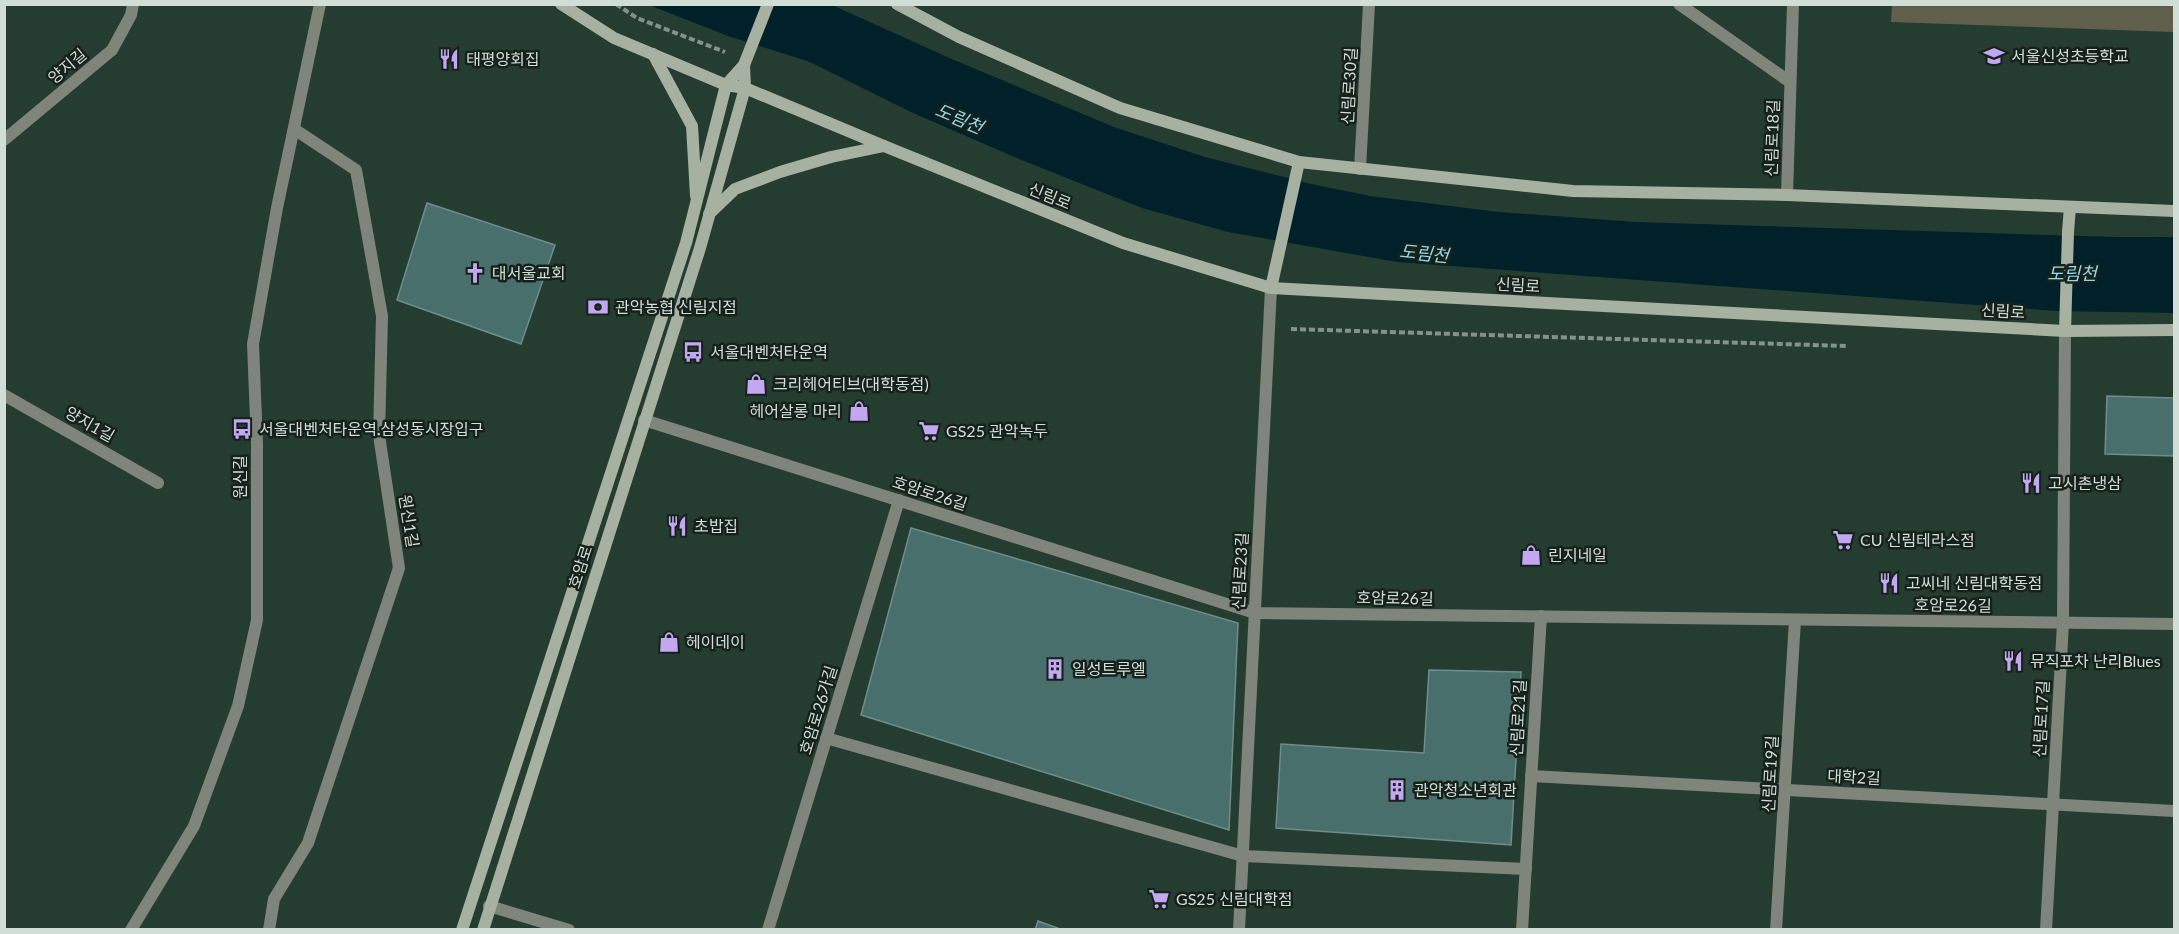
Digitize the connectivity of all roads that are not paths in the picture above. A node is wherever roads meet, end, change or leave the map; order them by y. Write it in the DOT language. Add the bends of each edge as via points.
graph roads {
  1 [pos="133,4"];
  2 [pos="320,4"];
  3 [pos="561,4"];
  4 [pos="768,4"];
  5 [pos="897,4"];
  6 [pos="1369,4"];
  7 [pos="1679,4"];
  8 [pos="1793,4"];
  9 [pos="653,54"];
  10 [pos="740,60"];
  11 [pos="1790,82"];
  12 [pos="726,85"];
  13 [pos="745,88"];
  14 [pos="294,129"];
  15 [pos="4,140"];
  16 [pos="885,146"];
  17 [pos="1299,162"];
  18 [pos="1360,169"];
  19 [pos="1787,195"];
  20 [pos="2070,207"];
  21 [pos="696,208"];
  22 [pos="2175,211"];
  23 [pos="709,214"];
  24 [pos="1271,288"];
  25 [pos="2175,330"];
  26 [pos="2065,331"];
  27 [pos="4,395"];
  28 [pos="644,420"];
  29 [pos="158,483"];
  30 [pos="899,500"];
  31 [pos="1255,612"];
  32 [pos="1540,616"];
  33 [pos="1796,620"];
  34 [pos="2063,623"];
  35 [pos="2175,624"];
  36 [pos="826,738"];
  37 [pos="1531,776"];
  38 [pos="1785,790"];
  39 [pos="2052,805"];
  40 [pos="2175,811"];
  41 [pos="1243,856"];
  42 [pos="1526,869"];
  43 [pos="489,906"];
  44 [pos="131,930"];
  45 [pos="269,930"];
  46 [pos="462,930"];
  47 [pos="483,930"];
  48 [pos="569,930"];
  49 [pos="768,930"];
  50 [pos="1239,930"];
  51 [pos="1522,930"];
  52 [pos="1776,930"];
  53 [pos="2046,930"];
  1 -- 15 [label="street, 양지길" via="111,50"];
  2 -- 14 [label="street, 원신길"];
  3 -- 9 [label="main road" via="614,38"];
  4 -- 10 [label="main road" via="749,51"];
  5 -- 17 [label="main road" via="958,37 1120,108"];
  6 -- 18 [label="street, 신림로30길"];
  7 -- 11 [label="street, 신림로18길"];
  8 -- 11 [label="street, 신림로18길"];
  9 -- 12 [label="main road"];
  9 -- 21 [label="main road" via="692,126"];
  10 -- 12 [label="main road"];
  10 -- 13 [label="main road, 호암로"];
  11 -- 19 [label="street, 신림로18길"];
  12 -- 13 [label="main road, 신림로, bridge"];
  12 -- 21 [label="main road"];
  13 -- 16 [label="main road, 신림로, bridge"];
  13 -- 23 [label="main road, 호암로"];
  14 -- 44 [label="street, 원신길" via="253,344 257,620 238,706 194,826"];
  14 -- 45 [label="street, 원신1길" via="357,170 382,316 379,435 399,568 308,843 274,899"];
  16 -- 23 [label="main road" via="810,163 735,189"];
  16 -- 24 [label="main road, 신림로" via="1123,243"];
  17 -- 18 [label="main road"];
  17 -- 24 [label="main road"];
  18 -- 19 [label="main road" via="1574,191"];
  19 -- 20 [label="main road"];
  20 -- 22 [label="main road"];
  20 -- 26 [label="main road, bridge"];
  21 -- 46 [label="main road"];
  23 -- 28 [label="main road, 호암로"];
  24 -- 26 [label="main road, 신림로"];
  24 -- 31 [label="street, 신림로23길"];
  25 -- 26 [label="main road, 신림로"];
  26 -- 34 [label="street, 신림로17길"];
  27 -- 29 [label="street, 양지1길"];
  28 -- 30 [label="street, 호암로26길"];
  28 -- 43 [label="main road, 호암로"];
  30 -- 31 [label="street, 호암로26길"];
  30 -- 36 [label="street, 호암로26가길"];
  31 -- 32 [label="street, 호암로26길"];
  31 -- 41 [label="street, 신림로23길"];
  32 -- 33 [label="street, 호암로26길"];
  32 -- 37 [label="street, 신림로21길"];
  33 -- 34 [label="street, 호암로26길"];
  33 -- 38 [label="street, 신림로19길"];
  34 -- 35 [label="street, 호암로26길"];
  34 -- 39 [label="street, 신림로17길"];
  36 -- 41 [label="street"];
  36 -- 49 [label="street, 호암로26가길"];
  37 -- 38 [label="street, 대학2길"];
  37 -- 42 [label="street, 신림로21길"];
  38 -- 39 [label="street, 대학2길"];
  38 -- 52 [label="street, 신림로19길"];
  39 -- 40 [label="street, 대학2길"];
  39 -- 53 [label="street, 신림로17길"];
  41 -- 42 [label="street"];
  41 -- 50 [label="street, 신림로23길"];
  42 -- 51 [label="street, 신림로21길"];
  43 -- 47 [label="main road, 호암로"];
  43 -- 48 [label="street"];
}
